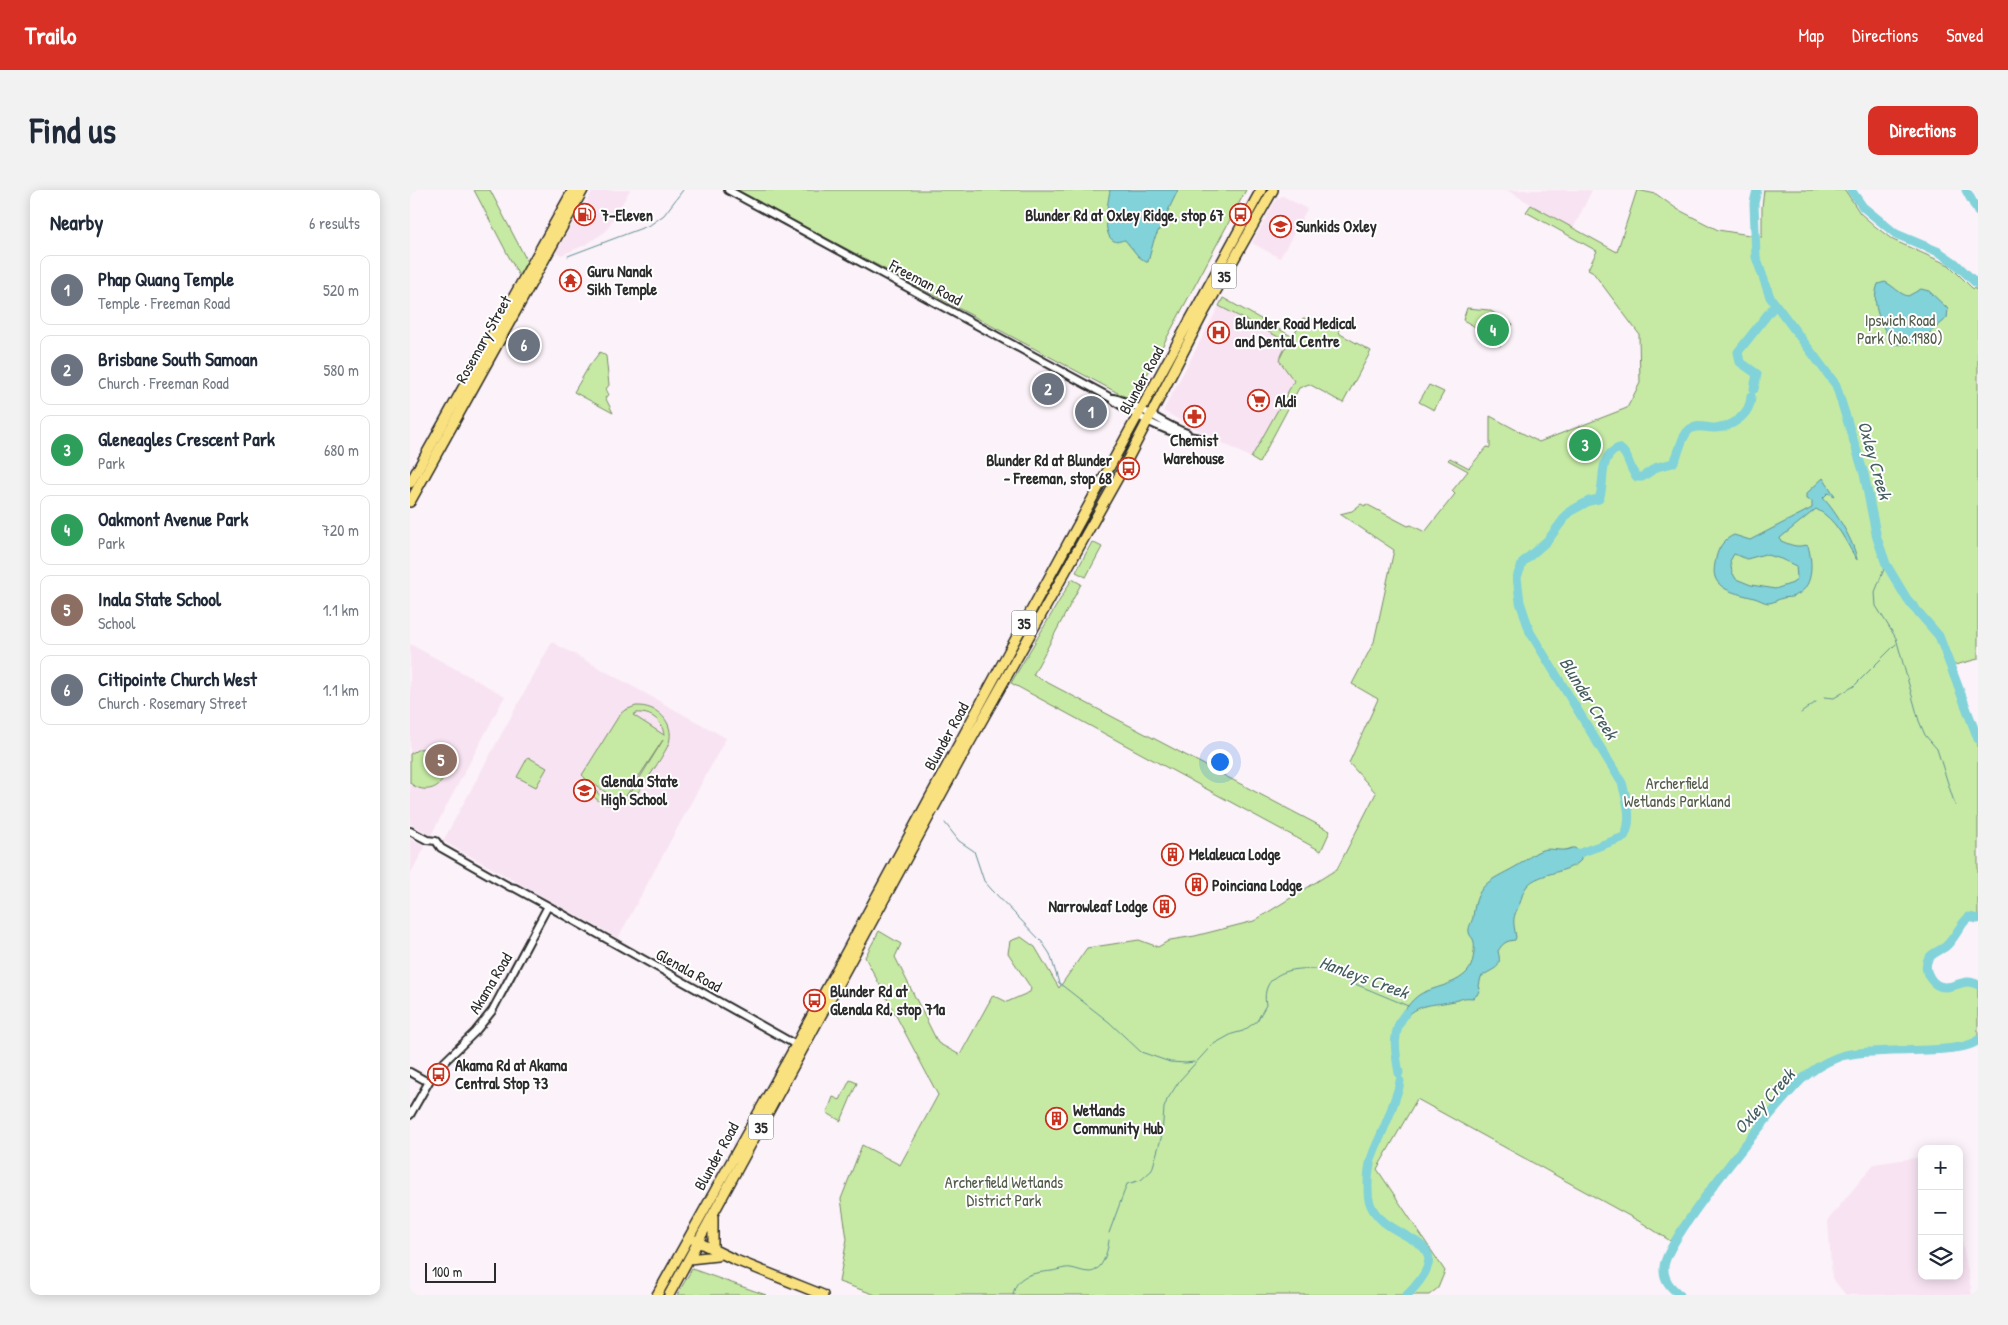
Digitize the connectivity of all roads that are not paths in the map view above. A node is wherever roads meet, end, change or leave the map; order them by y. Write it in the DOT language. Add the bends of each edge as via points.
graph roads {
  1 [pos="573,190"];
  2 [pos="583,190"];
  3 [pos="728,190"];
  4 [pos="1262,190"];
  5 [pos="1273,190"];
  6 [pos="530,277"];
  7 [pos="1144,415"];
  8 [pos="410,483"];
  9 [pos="410,502"];
  10 [pos="410,831"];
  11 [pos="547,908"];
  12 [pos="800,1046"];
  13 [pos="410,1072"];
  14 [pos="428,1082"];
  15 [pos="410,1115"];
  16 [pos="713,1215"];
  17 [pos="688,1238"];
  18 [pos="697,1244"];
  19 [pos="715,1252"];
  20 [pos="689,1258"];
  21 [pos="657,1295"];
  22 [pos="669,1295"];
  23 [pos="823,1295"];
  1 -- 6 [label="main road, Rosemary Street"];
  2 -- 6 [label="main road, Rosemary Street"];
  3 -- 7 [label="street, Freeman Road"];
  4 -- 7 [label="main road, Blunder Road / 35"];
  5 -- 7 [label="main road, Blunder Road / 35"];
  6 -- 8 [label="main road, Rosemary Street"];
  6 -- 9 [label="main road, Rosemary Street"];
  7 -- 7 [label="street" via="1174,428 1200,438 1169,432"];
  7 -- 12 [label="main road, Blunder Road / 35" via="1120,474"];
  10 -- 11 [label="street, Glenala Road" via="436,841 441,848"];
  11 -- 12 [label="street, Glenala Road"];
  11 -- 14 [label="street, Akama Road" via="492,1011"];
  12 -- 16 [label="main road, Blunder Road / 35"];
  12 -- 17 [label="main road, Blunder Road / 35"];
  13 -- 14 [label="street"];
  14 -- 15 [label="street, Akama Road"];
  16 -- 18 [label="main road, Blunder Road / 35"];
  16 -- 19 [label="main road"];
  17 -- 18 [label="main road"];
  17 -- 21 [label="main road, Blunder Road / 35"];
  18 -- 19 [label="main road"];
  18 -- 20 [label="main road, Blunder Road / 35"];
  19 -- 20 [label="main road"];
  19 -- 23 [label="main road"];
  20 -- 22 [label="main road, Blunder Road / 35"];
}
